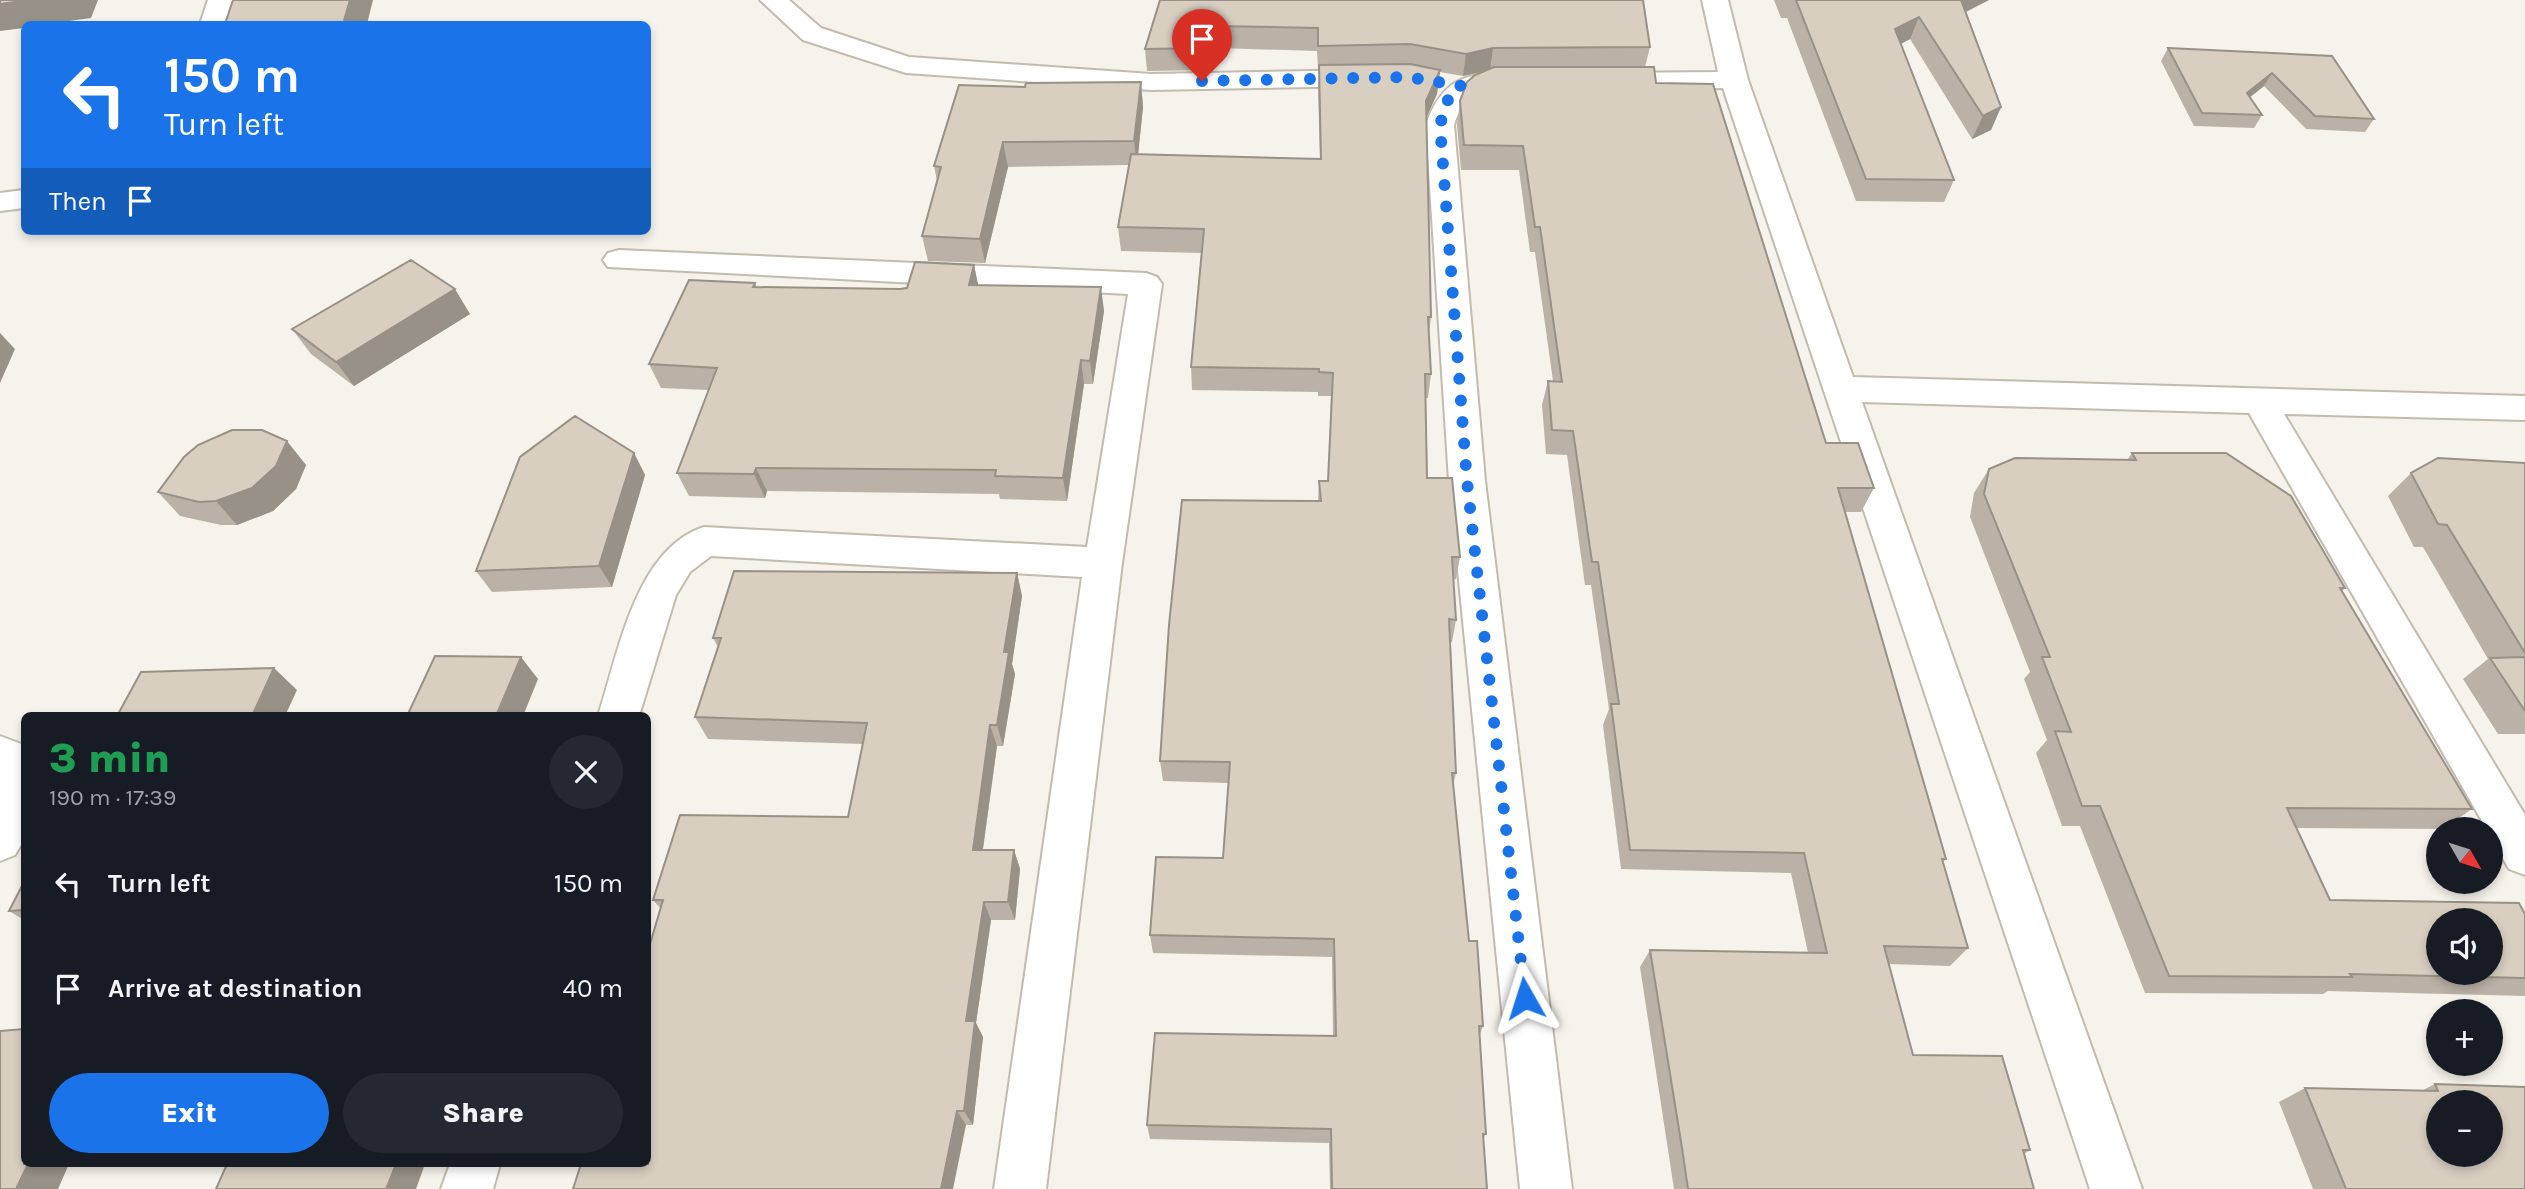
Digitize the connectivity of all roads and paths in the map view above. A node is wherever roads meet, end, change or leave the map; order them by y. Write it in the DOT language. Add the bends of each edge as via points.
graph roads {
  1 [pos="221,0"];
  2 [pos="773,0"];
  3 [pos="1715,0"];
  4 [pos="215,21"];
  5 [pos="1394,77"];
  6 [pos="1734,80"];
  7 [pos="21,199"];
  8 [pos="0,202"];
  9 [pos="619,260"];
  10 [pos="1842,389"];
  11 [pos="2258,399"];
  12 [pos="2525,408"];
  13 [pos="1102,564"];
  14 [pos="619,712"];
  15 [pos="0,754"];
  16 [pos="21,762"];
  17 [pos="21,769"];
  18 [pos="0,841"];
  19 [pos="2525,855"];
  20 [pos="474,1167"];
  21 [pos="467,1189"];
  22 [pos="1020,1189"];
  23 [pos="1546,1189"];
  24 [pos="2116,1189"];
  1 -- 4 [label="street"];
  2 -- 5 [label="street" via="812,34 906,65 1151,82"];
  3 -- 6 [label="street"];
  6 -- 10 [label="street"];
  6 -- 23 [label="street" via="1448,84 1440,125 1467,481"];
  7 -- 8 [label="street"];
  9 -- 13 [label="street" via="1146,284"];
  10 -- 11 [label="street"];
  10 -- 24 [label="street"];
  11 -- 12 [label="street"];
  11 -- 19 [label="street"];
  13 -- 14 [label="street" via="704,541 677,562 657,591"];
  13 -- 22 [label="street"];
  15 -- 16 [label="street"];
  17 -- 18 [label="street" via="14,819"];
  20 -- 21 [label="street"];
}
